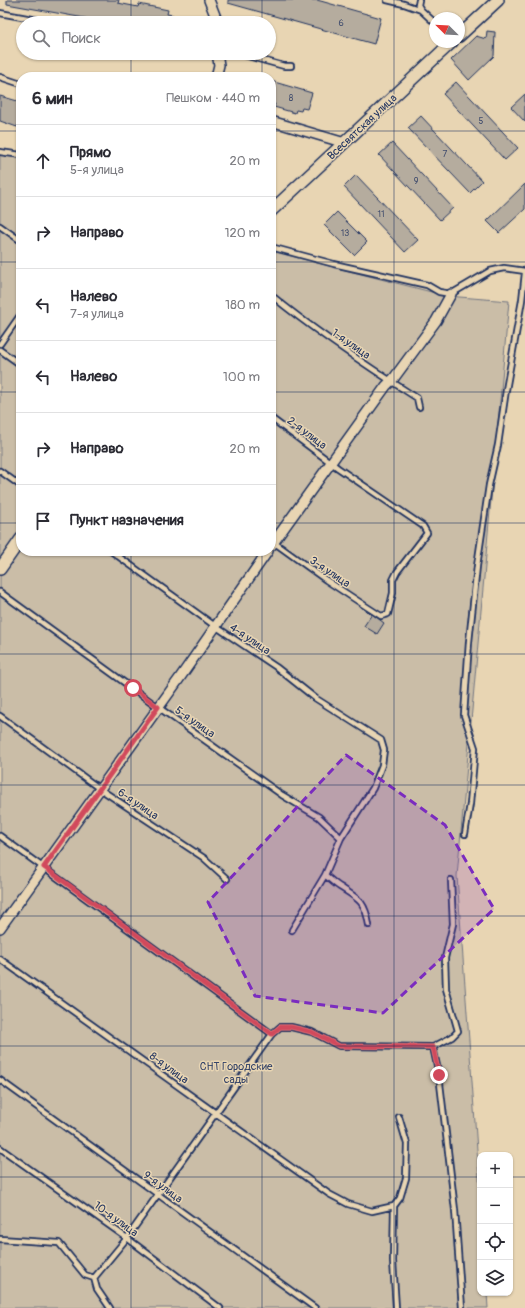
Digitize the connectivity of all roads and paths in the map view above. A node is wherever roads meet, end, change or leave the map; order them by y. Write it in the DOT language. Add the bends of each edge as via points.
graph roads {
  1 [pos="209,0"];
  2 [pos="387,0"];
  3 [pos="419,0"];
  4 [pos="498,0"];
  5 [pos="420,10"];
  6 [pos="0,13"];
  7 [pos="16,16"];
  8 [pos="215,16"];
  9 [pos="429,18"];
  10 [pos="465,30"];
  11 [pos="446,48"];
  12 [pos="218,60"];
  13 [pos="262,60"];
  14 [pos="291,66"];
  15 [pos="217,72"];
  16 [pos="0,78"];
  17 [pos="16,83"];
  18 [pos="276,122"];
  19 [pos="345,143"];
  20 [pos="0,152"];
  21 [pos="16,154"];
  22 [pos="276,207"];
  23 [pos="0,226"];
  24 [pos="16,237"];
  25 [pos="276,248"];
  26 [pos="525,272"];
  27 [pos="451,294"];
  28 [pos="276,299"];
  29 [pos="16,321"];
  30 [pos="0,344"];
  31 [pos="0,350"];
  32 [pos="16,361"];
  33 [pos="391,382"];
  34 [pos="419,407"];
  35 [pos="276,422"];
  36 [pos="332,462"];
  37 [pos="0,471"];
  38 [pos="16,482"];
  39 [pos="276,538"];
  40 [pos="16,546"];
  41 [pos="276,546"];
  42 [pos="118,556"];
  43 [pos="264,556"];
  44 [pos="0,569"];
  45 [pos="0,592"];
  46 [pos="381,616"];
  47 [pos="215,626"];
  48 [pos="158,707"];
  49 [pos="0,716"];
  50 [pos="100,789"];
  51 [pos="466,834"];
  52 [pos="0,836"];
  53 [pos="341,838"];
  54 [pos="44,867"];
  55 [pos="325,875"];
  56 [pos="227,879"];
  57 [pos="451,880"];
  58 [pos="369,924"];
  59 [pos="0,928"];
  60 [pos="292,930"];
  61 [pos="0,959"];
  62 [pos="272,1034"];
  63 [pos="433,1047"];
  64 [pos="0,1080"];
  65 [pos="216,1113"];
  66 [pos="399,1117"];
  67 [pos="0,1148"];
  68 [pos="158,1195"];
  69 [pos="394,1206"];
  70 [pos="127,1238"];
  71 [pos="0,1239"];
  72 [pos="94,1278"];
  73 [pos="110,1308"];
  74 [pos="220,1308"];
  75 [pos="316,1308"];
  76 [pos="396,1308"];
  77 [pos="462,1308"];
  1 -- 8 [label="street"];
  2 -- 5 [label="lane"];
  3 -- 5 [label="lane"];
  4 -- 10 [label="street"];
  5 -- 9 [label="lane"];
  6 -- 7 [label="lane"];
  11 -- 19 [label="street, Всесвятская улица"];
  12 -- 15 [label="street"];
  13 -- 14 [label="lane"];
  16 -- 17 [label="lane"];
  18 -- 19 [label="street"];
  19 -- 22 [label="street, Всесвятская улица"];
  20 -- 21 [label="lane"];
  23 -- 24 [label="lane"];
  25 -- 27 [label="lane" via="427,285 439,292"];
  26 -- 27 [label="lane" via="504,268 490,271"];
  26 -- 51 [label="lane" via="475,581 464,715 475,748"];
  27 -- 33 [label="street" via="436,321"];
  28 -- 33 [label="lane, 1-я улица"];
  29 -- 30 [label="lane"];
  31 -- 32 [label="lane"];
  33 -- 34 [label="lane, 1-я улица" via="417,398"];
  33 -- 36 [label="street"];
  35 -- 36 [label="lane, 2-я улица"];
  36 -- 39 [label="street"];
  36 -- 46 [label="lane, 2-я улица" via="374,494 423,526 427,533 397,572 393,580 388,614"];
  37 -- 38 [label="lane"];
  40 -- 44 [label="street"];
  41 -- 46 [label="lane, 3-я улица"];
  42 -- 47 [label="lane, 4-я улица"];
  43 -- 47 [label="street"];
  45 -- 48 [label="lane, 5-я улица"];
  47 -- 48 [label="street"];
  47 -- 53 [label="lane, 4-я улица" via="276,667 315,698 381,740 384,750 382,764 373,788"];
  48 -- 50 [label="street"];
  48 -- 53 [label="lane, 5-я улица" via="282,795 319,817"];
  49 -- 50 [label="lane, 6-я улица"];
  50 -- 54 [label="street"];
  50 -- 56 [label="lane, 6-я улица" via="204,858"];
  52 -- 54 [label="lane"];
  53 -- 55 [label="lane"];
  54 -- 59 [label="street"];
  54 -- 62 [label="lane"];
  55 -- 58 [label="lane" via="361,902"];
  55 -- 60 [label="lane"];
  57 -- 63 [label="lane" via="453,924 445,958 446,989 458,1031"];
  61 -- 65 [label="lane, 8-я улица"];
  62 -- 63 [label="lane" via="280,1027 291,1027 312,1032 339,1046"];
  62 -- 65 [label="lane"];
  63 -- 77 [label="lane" via="439,1075 455,1210"];
  64 -- 68 [label="lane, 9-я улица"];
  65 -- 68 [label="lane"];
  65 -- 69 [label="lane, 8-я улица" via="329,1194 348,1204 372,1211"];
  66 -- 69 [label="lane" via="407,1144 406,1178 400,1198"];
  67 -- 70 [label="lane, 10-я улица"];
  68 -- 70 [label="lane"];
  68 -- 75 [label="lane, 9-я улица"];
  69 -- 76 [label="lane" via="393,1261"];
  70 -- 72 [label="lane"];
  70 -- 74 [label="lane, 10-я улица"];
  71 -- 72 [label="lane" via="59,1243 85,1275"];
  72 -- 73 [label="lane" via="97,1290"];
}
